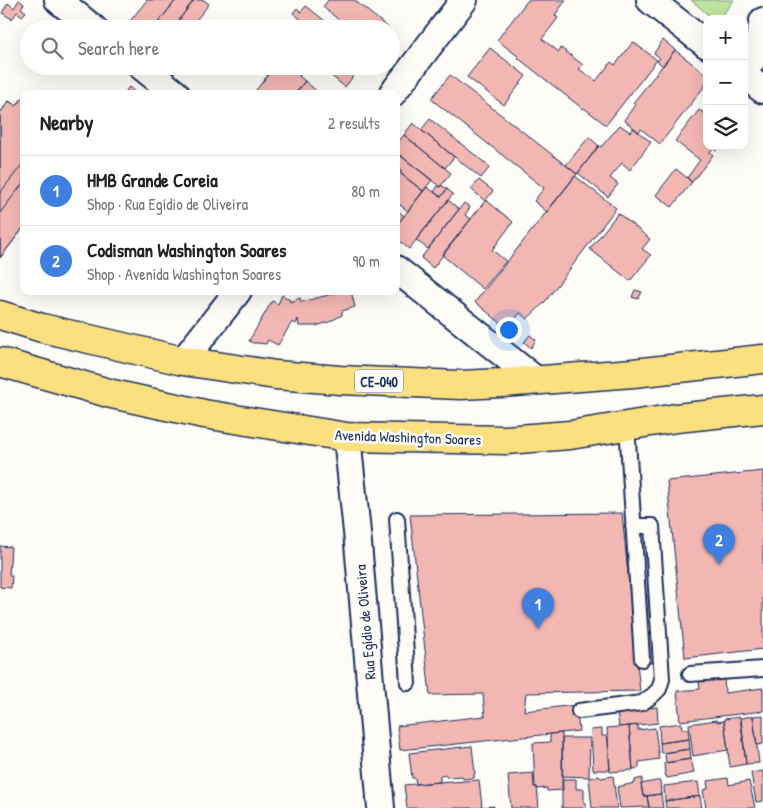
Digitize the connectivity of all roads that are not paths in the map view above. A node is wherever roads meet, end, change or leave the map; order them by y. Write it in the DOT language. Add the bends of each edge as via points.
graph roads {
  1 [pos="58,0"];
  2 [pos="464,0"];
  3 [pos="650,0"];
  4 [pos="83,20"];
  5 [pos="763,21"];
  6 [pos="703,42"];
  7 [pos="748,67"];
  8 [pos="153,75"];
  9 [pos="748,77"];
  10 [pos="171,90"];
  11 [pos="395,90"];
  12 [pos="763,90"];
  13 [pos="400,271"];
  14 [pos="235,295"];
  15 [pos="0,315"];
  16 [pos="763,358"];
  17 [pos="183,361"];
  18 [pos="0,362"];
  19 [pos="536,380"];
  20 [pos="763,409"];
  21 [pos="627,426"];
  22 [pos="347,437"];
  23 [pos="396,519"];
  24 [pos="633,526"];
  25 [pos="642,660"];
  26 [pos="763,669"];
  27 [pos="690,674"];
  28 [pos="408,683"];
  29 [pos="579,711"];
  30 [pos="381,808"];
  1 -- 4 [label="street"];
  2 -- 11 [label="street"];
  3 -- 6 [label="street"];
  5 -- 7 [label="street" via="756,56"];
  8 -- 10 [label="street"];
  9 -- 12 [label="street"];
  13 -- 19 [label="street"];
  14 -- 17 [label="street"];
  15 -- 17 [label="highway, CE-040"];
  16 -- 19 [label="highway, CE-040"];
  17 -- 19 [label="highway, CE-040" via="276,375 340,380 460,385"];
  18 -- 22 [label="highway, Avenida Washington Soares" via="112,394 204,414"];
  20 -- 21 [label="highway, Avenida Washington Soares"];
  21 -- 22 [label="highway, Avenida Washington Soares" via="506,440"];
  21 -- 24 [label="lane"];
  22 -- 30 [label="street, Rua Egídio de Oliveira"];
  23 -- 28 [label="lane"];
  24 -- 25 [label="lane"];
  24 -- 29 [label="lane" via="652,526 662,680 653,696 642,703"];
  26 -- 27 [label="lane"];
}
